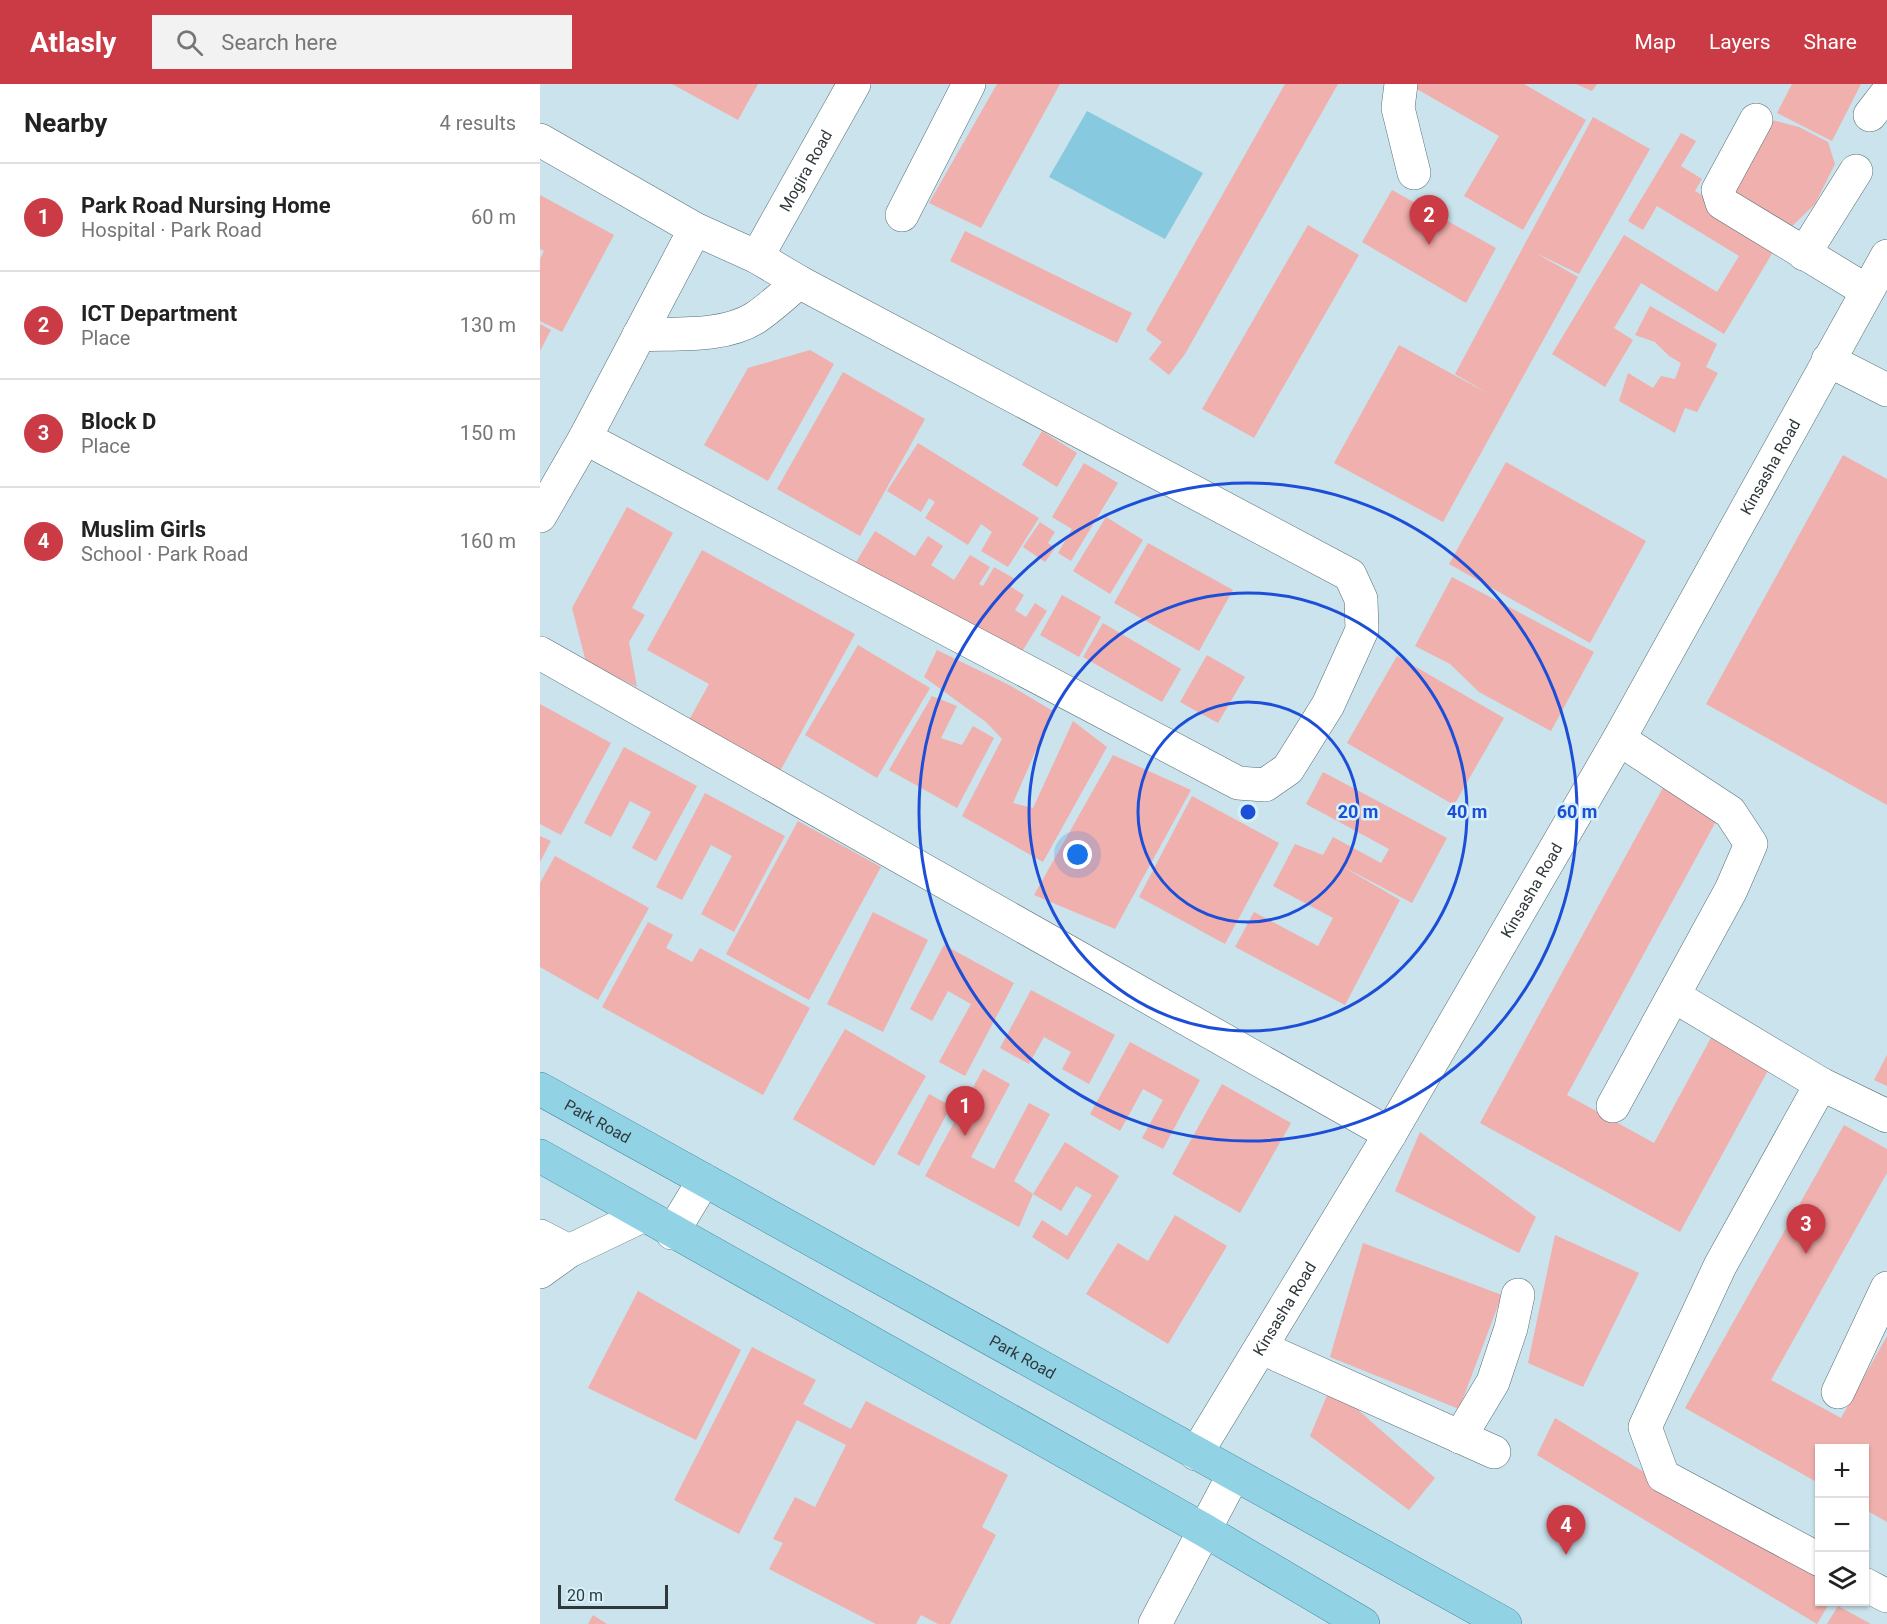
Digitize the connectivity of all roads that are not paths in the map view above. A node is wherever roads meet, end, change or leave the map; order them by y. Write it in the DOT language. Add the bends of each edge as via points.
graph roads {
  1 [pos="854,84"];
  2 [pos="969,84"];
  3 [pos="1401,84"];
  4 [pos="1756,120"];
  5 [pos="540,140"];
  6 [pos="1856,171"];
  7 [pos="1414,173"];
  8 [pos="902,215"];
  9 [pos="695,229"];
  10 [pos="1804,254"];
  11 [pos="1887,256"];
  12 [pos="757,257"];
  13 [pos="799,282"];
  14 [pos="1867,291"];
  15 [pos="639,335"];
  16 [pos="1828,360"];
  17 [pos="1887,390"];
  18 [pos="585,438"];
  19 [pos="540,516"];
  20 [pos="540,653"];
  21 [pos="1619,740"];
  22 [pos="1674,996"];
  23 [pos="1821,1084"];
  24 [pos="540,1089"];
  25 [pos="1613,1106"];
  26 [pos="1887,1116"];
  27 [pos="1390,1134"];
  28 [pos="540,1156"];
  29 [pos="704,1180"];
  30 [pos="642,1216"];
  31 [pos="672,1233"];
  32 [pos="540,1236"];
  33 [pos="569,1251"];
  34 [pos="540,1272"];
  35 [pos="1887,1288"];
  36 [pos="1518,1295"];
  37 [pos="1262,1348"];
  38 [pos="1838,1392"];
  39 [pos="1460,1437"];
  40 [pos="1494,1452"];
  41 [pos="1196,1454"];
  42 [pos="1234,1474"];
  43 [pos="1204,1530"];
  44 [pos="1815,1557"];
  45 [pos="1869,1587"];
  46 [pos="1887,1596"];
  47 [pos="1155,1624"];
  48 [pos="1362,1624"];
  49 [pos="1505,1624"];
  1 -- 12 [label="street, Mogira Road"];
  2 -- 8 [label="street"];
  3 -- 7 [label="street" via="1398,108"];
  4 -- 10 [label="street" via="1718,196 1722,203"];
  5 -- 9 [label="street"];
  6 -- 10 [label="street"];
  9 -- 12 [label="street"];
  9 -- 15 [label="street"];
  10 -- 14 [label="street"];
  11 -- 14 [label="street, Kinsasha Road"];
  12 -- 13 [label="street"];
  13 -- 15 [label="street" via="754,319 734,326 707,332"];
  13 -- 18 [label="street" via="1350,575 1361,599 1362,630 1328,705 1288,769 1264,785 1238,783"];
  14 -- 16 [label="street, Kinsasha Road"];
  15 -- 18 [label="street"];
  16 -- 17 [label="street"];
  16 -- 21 [label="street, Kinsasha Road"];
  18 -- 19 [label="street"];
  20 -- 27 [label="street"];
  21 -- 22 [label="street" via="1730,812 1751,844"];
  21 -- 27 [label="street, Kinsasha Road"];
  22 -- 23 [label="street"];
  22 -- 25 [label="street"];
  23 -- 26 [label="street"];
  23 -- 44 [label="street" via="1720,1266 1645,1427 1663,1476"];
  24 -- 29 [label="main road, Park Road"];
  27 -- 37 [label="street, Kinsasha Road"];
  28 -- 30 [label="main road"];
  29 -- 31 [label="street"];
  29 -- 41 [label="main road, Park Road"];
  30 -- 31 [label="main road"];
  30 -- 33 [label="street"];
  31 -- 43 [label="main road"];
  32 -- 33 [label="street"];
  33 -- 34 [label="street"];
  35 -- 38 [label="street"];
  36 -- 39 [label="street" via="1493,1382"];
  37 -- 39 [label="street"];
  37 -- 41 [label="street, Kinsasha Road"];
  39 -- 40 [label="street"];
  41 -- 42 [label="main road, Park Road"];
  42 -- 43 [label="street"];
  42 -- 49 [label="main road, Park Road"];
  43 -- 47 [label="street"];
  43 -- 48 [label="main road"];
  45 -- 46 [label="street"];
}
